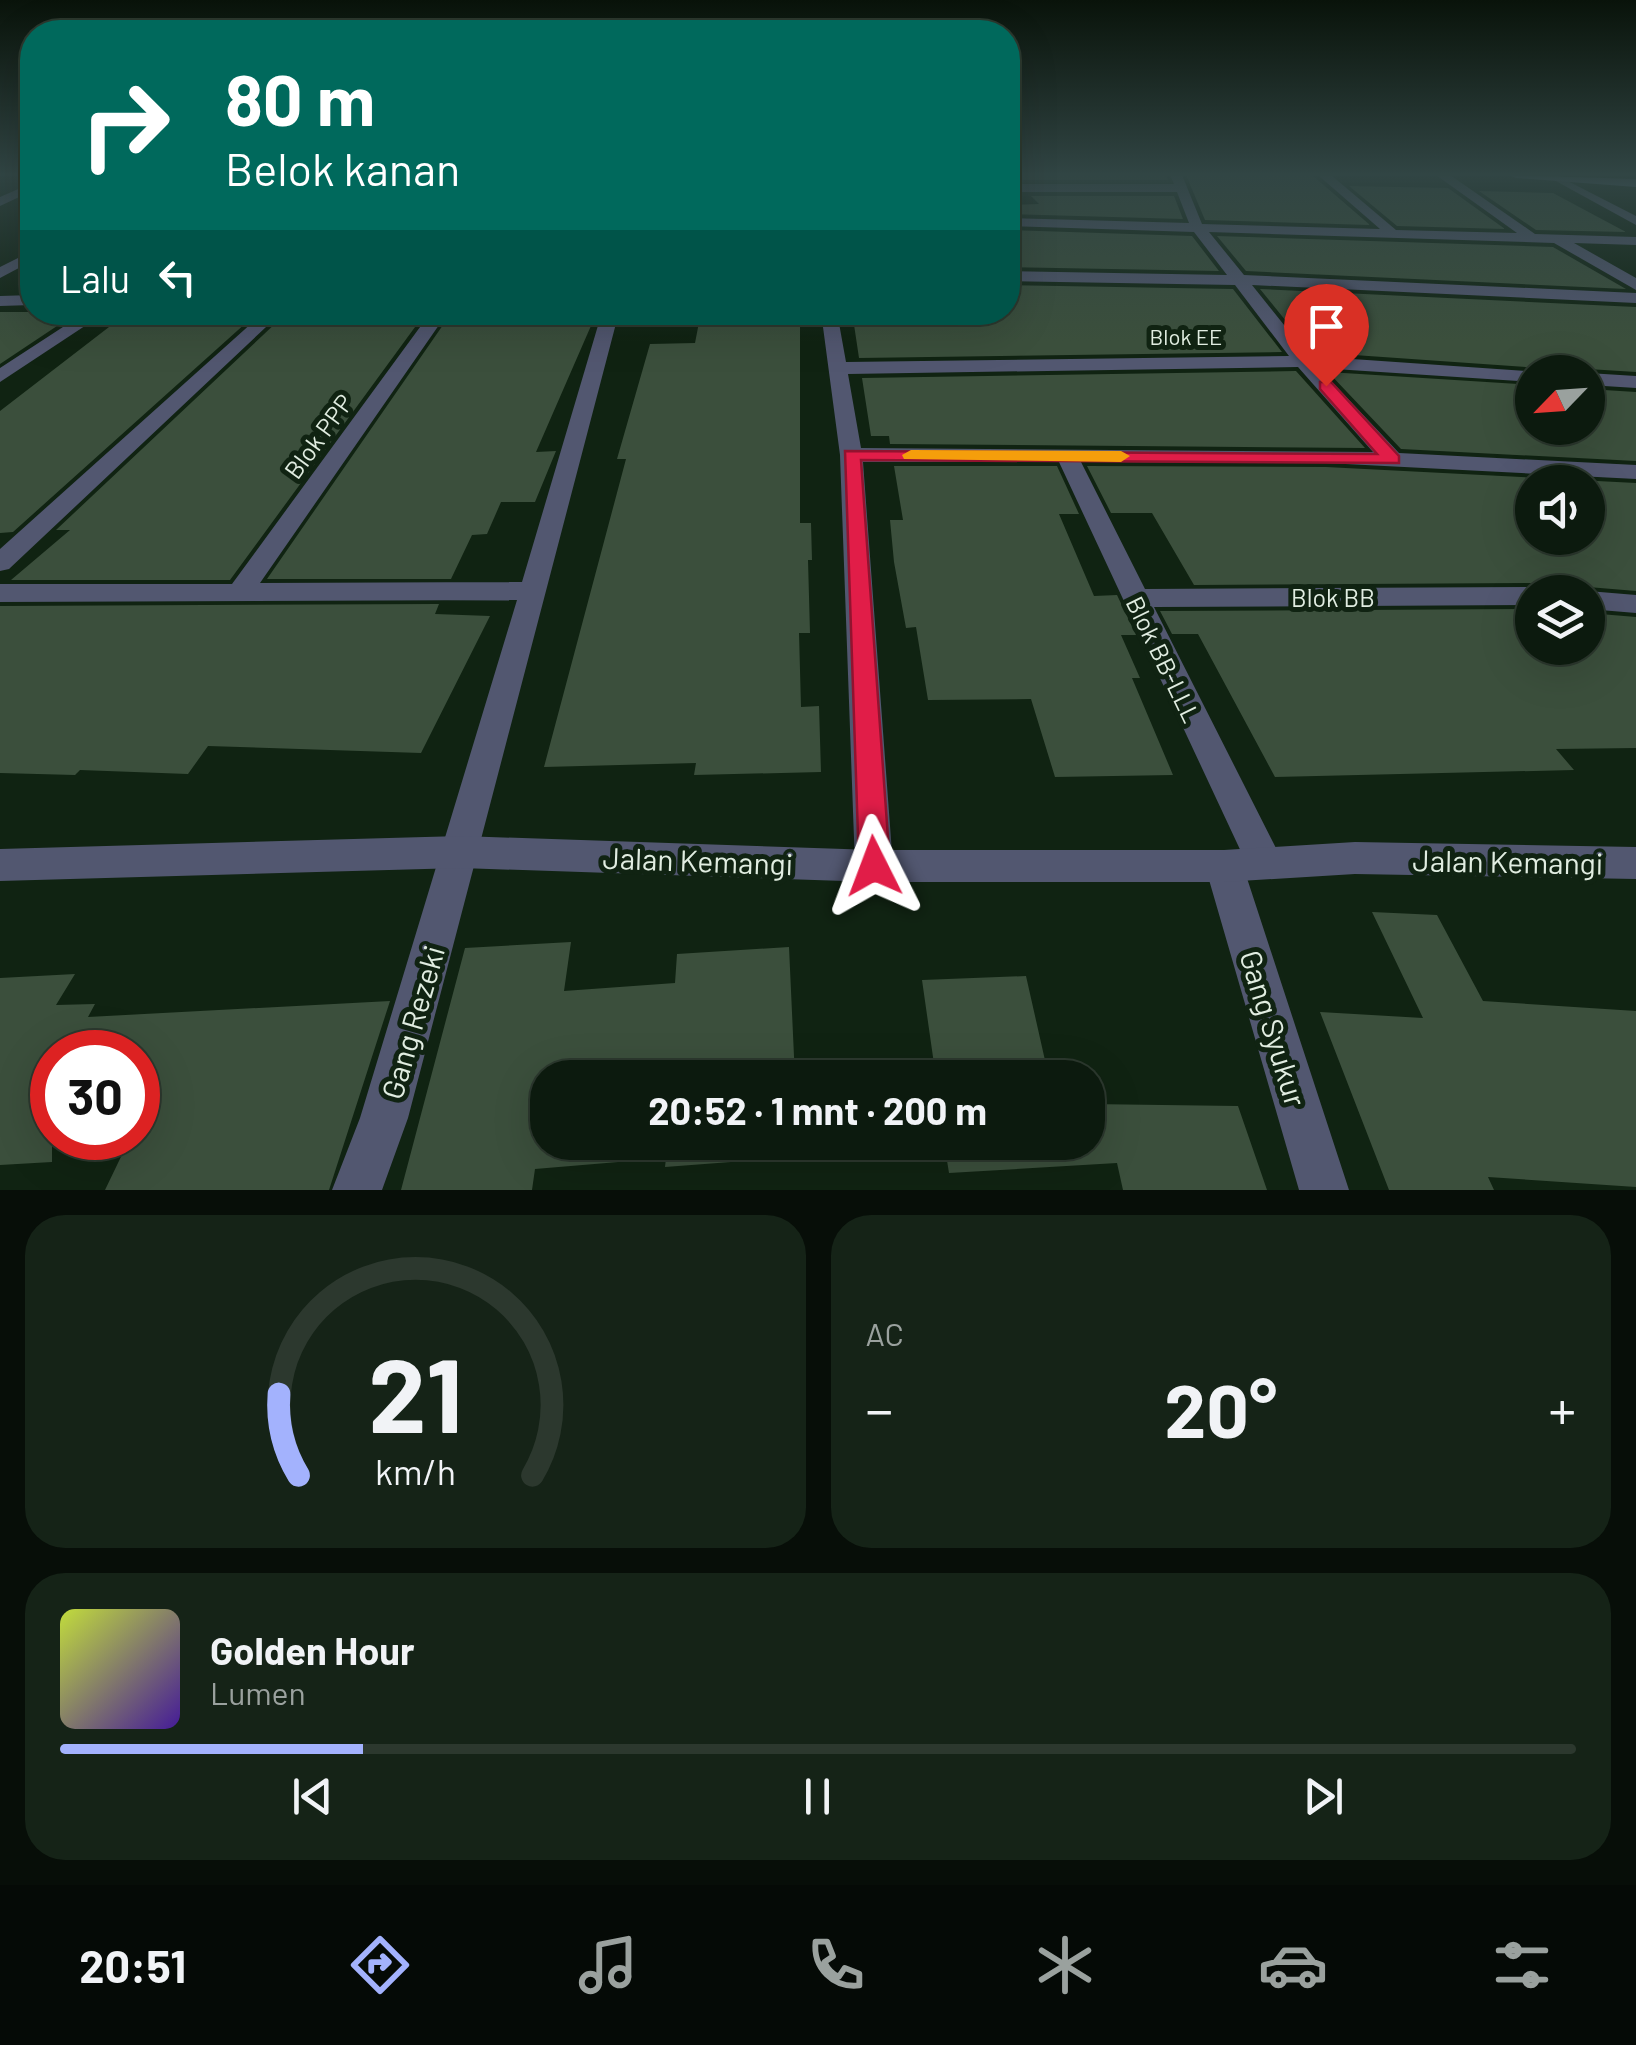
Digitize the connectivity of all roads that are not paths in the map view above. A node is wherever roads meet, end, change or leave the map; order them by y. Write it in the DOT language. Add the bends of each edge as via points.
graph roads {
  1 [pos="1201,231"];
  2 [pos="1375,231"];
  3 [pos="1390,231"];
  4 [pos="1524,231"];
  5 [pos="1532,236"];
  6 [pos="1554,238"];
  7 [pos="1636,240"];
  8 [pos="1020,276"];
  9 [pos="1243,280"];
  10 [pos="1636,285"];
  11 [pos="1636,298"];
  12 [pos="77,325"];
  13 [pos="260,325"];
  14 [pos="431,325"];
  15 [pos="607,325"];
  16 [pos="831,325"];
  17 [pos="1304,361"];
  18 [pos="838,368"];
  19 [pos="4,371"];
  20 [pos="1515,375"];
  21 [pos="1605,380"];
  22 [pos="1636,382"];
  23 [pos="851,455"];
  24 [pos="1067,456"];
  25 [pos="1392,460"];
  26 [pos="1636,472"];
  27 [pos="0,563"];
  28 [pos="241,591"];
  29 [pos="532,591"];
  30 [pos="0,593"];
  31 [pos="1515,596"];
  32 [pos="1134,598"];
  33 [pos="1605,601"];
  34 [pos="1636,604"];
  35 [pos="461,852"];
  36 [pos="1636,863"];
  37 [pos="1244,864"];
  38 [pos="0,865"];
  39 [pos="874,866"];
  40 [pos="356,1190"];
  41 [pos="1324,1190"];
  1 -- 9 [label="street"];
  2 -- 3 [label="street"];
  3 -- 5 [label="street"];
  4 -- 5 [label="street"];
  5 -- 6 [label="street"];
  6 -- 7 [label="street"];
  6 -- 10 [label="street"];
  8 -- 9 [label="street"];
  9 -- 11 [label="street"];
  9 -- 17 [label="street"];
  12 -- 19 [label="street"];
  13 -- 27 [label="street"];
  14 -- 28 [label="street, Blok PPP"];
  15 -- 29 [label="street, Gang Rezeki"];
  16 -- 18 [label="street"];
  17 -- 18 [label="street, Blok EE"];
  17 -- 20 [label="street, Blok EE"];
  17 -- 25 [label="street"];
  18 -- 23 [label="street"];
  21 -- 22 [label="street"];
  23 -- 24 [label="street"];
  23 -- 39 [label="street"];
  24 -- 25 [label="street"];
  24 -- 32 [label="street, Blok BB-LLL"];
  25 -- 26 [label="street"];
  28 -- 29 [label="street"];
  28 -- 30 [label="street"];
  29 -- 35 [label="street, Gang Rezeki"];
  31 -- 32 [label="street, Blok BB"];
  32 -- 37 [label="street, Blok BB-LLL"];
  33 -- 34 [label="street"];
  35 -- 38 [label="street, Jalan Kemangi"];
  35 -- 39 [label="street, Jalan Kemangi"];
  35 -- 40 [label="street, Gang Rezeki" via="384,1118"];
  36 -- 37 [label="street, Jalan Kemangi" via="1355,858"];
  37 -- 39 [label="street, Jalan Kemangi"];
  37 -- 41 [label="street, Gang Syukur"];
}
